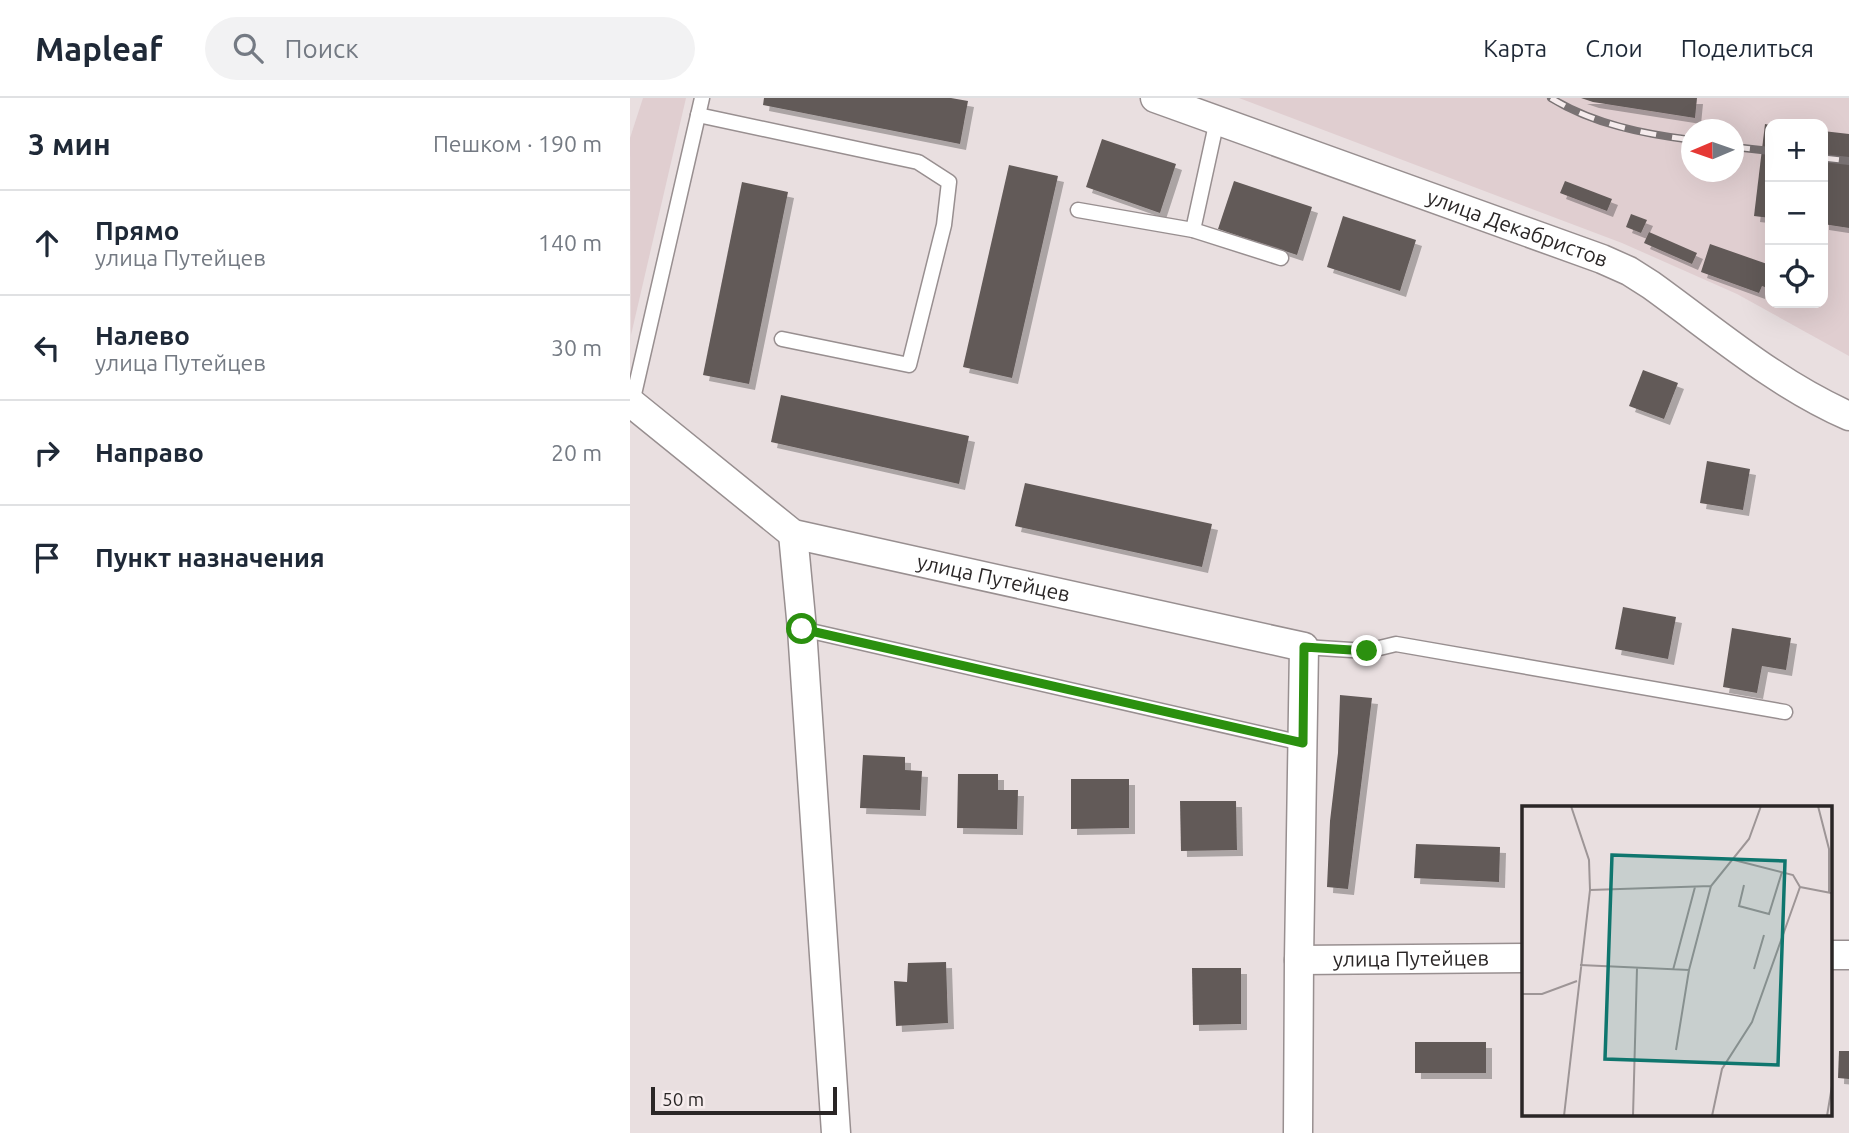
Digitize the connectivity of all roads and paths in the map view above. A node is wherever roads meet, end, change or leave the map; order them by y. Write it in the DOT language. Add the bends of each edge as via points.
graph roads {
  1 [pos="702,98"];
  2 [pos="1155,98"];
  3 [pos="698,114"];
  4 [pos="1217,120"];
  5 [pos="1078,210"];
  6 [pos="1193,230"];
  7 [pos="1280,258"];
  8 [pos="782,339"];
  9 [pos="631,403"];
  10 [pos="1849,416"];
  11 [pos="793,534"];
  12 [pos="802,629"];
  13 [pos="1304,647"];
  14 [pos="1785,712"];
  15 [pos="1303,743"];
  16 [pos="1522,958"];
  17 [pos="1299,960"];
  18 [pos="836,1133"];
  19 [pos="1298,1133"];
  1 -- 3 [label="lane"];
  2 -- 4 [label="street, улица Декабристов"];
  3 -- 8 [label="lane" via="918,162 949,181 944,225 909,365"];
  3 -- 9 [label="lane"];
  4 -- 6 [label="lane"];
  4 -- 10 [label="street, улица Декабристов" via="1620,267 1776,377"];
  5 -- 6 [label="lane"];
  6 -- 7 [label="lane"];
  9 -- 11 [label="street, улица Путейцев"];
  11 -- 12 [label="street"];
  11 -- 13 [label="street, улица Путейцев"];
  12 -- 15 [label="lane"];
  12 -- 18 [label="street"];
  13 -- 14 [label="lane" via="1367,651 1396,644"];
  13 -- 15 [label="street"];
  15 -- 17 [label="street"];
  16 -- 17 [label="street, улица Путейцев"];
  17 -- 19 [label="street"];
}
